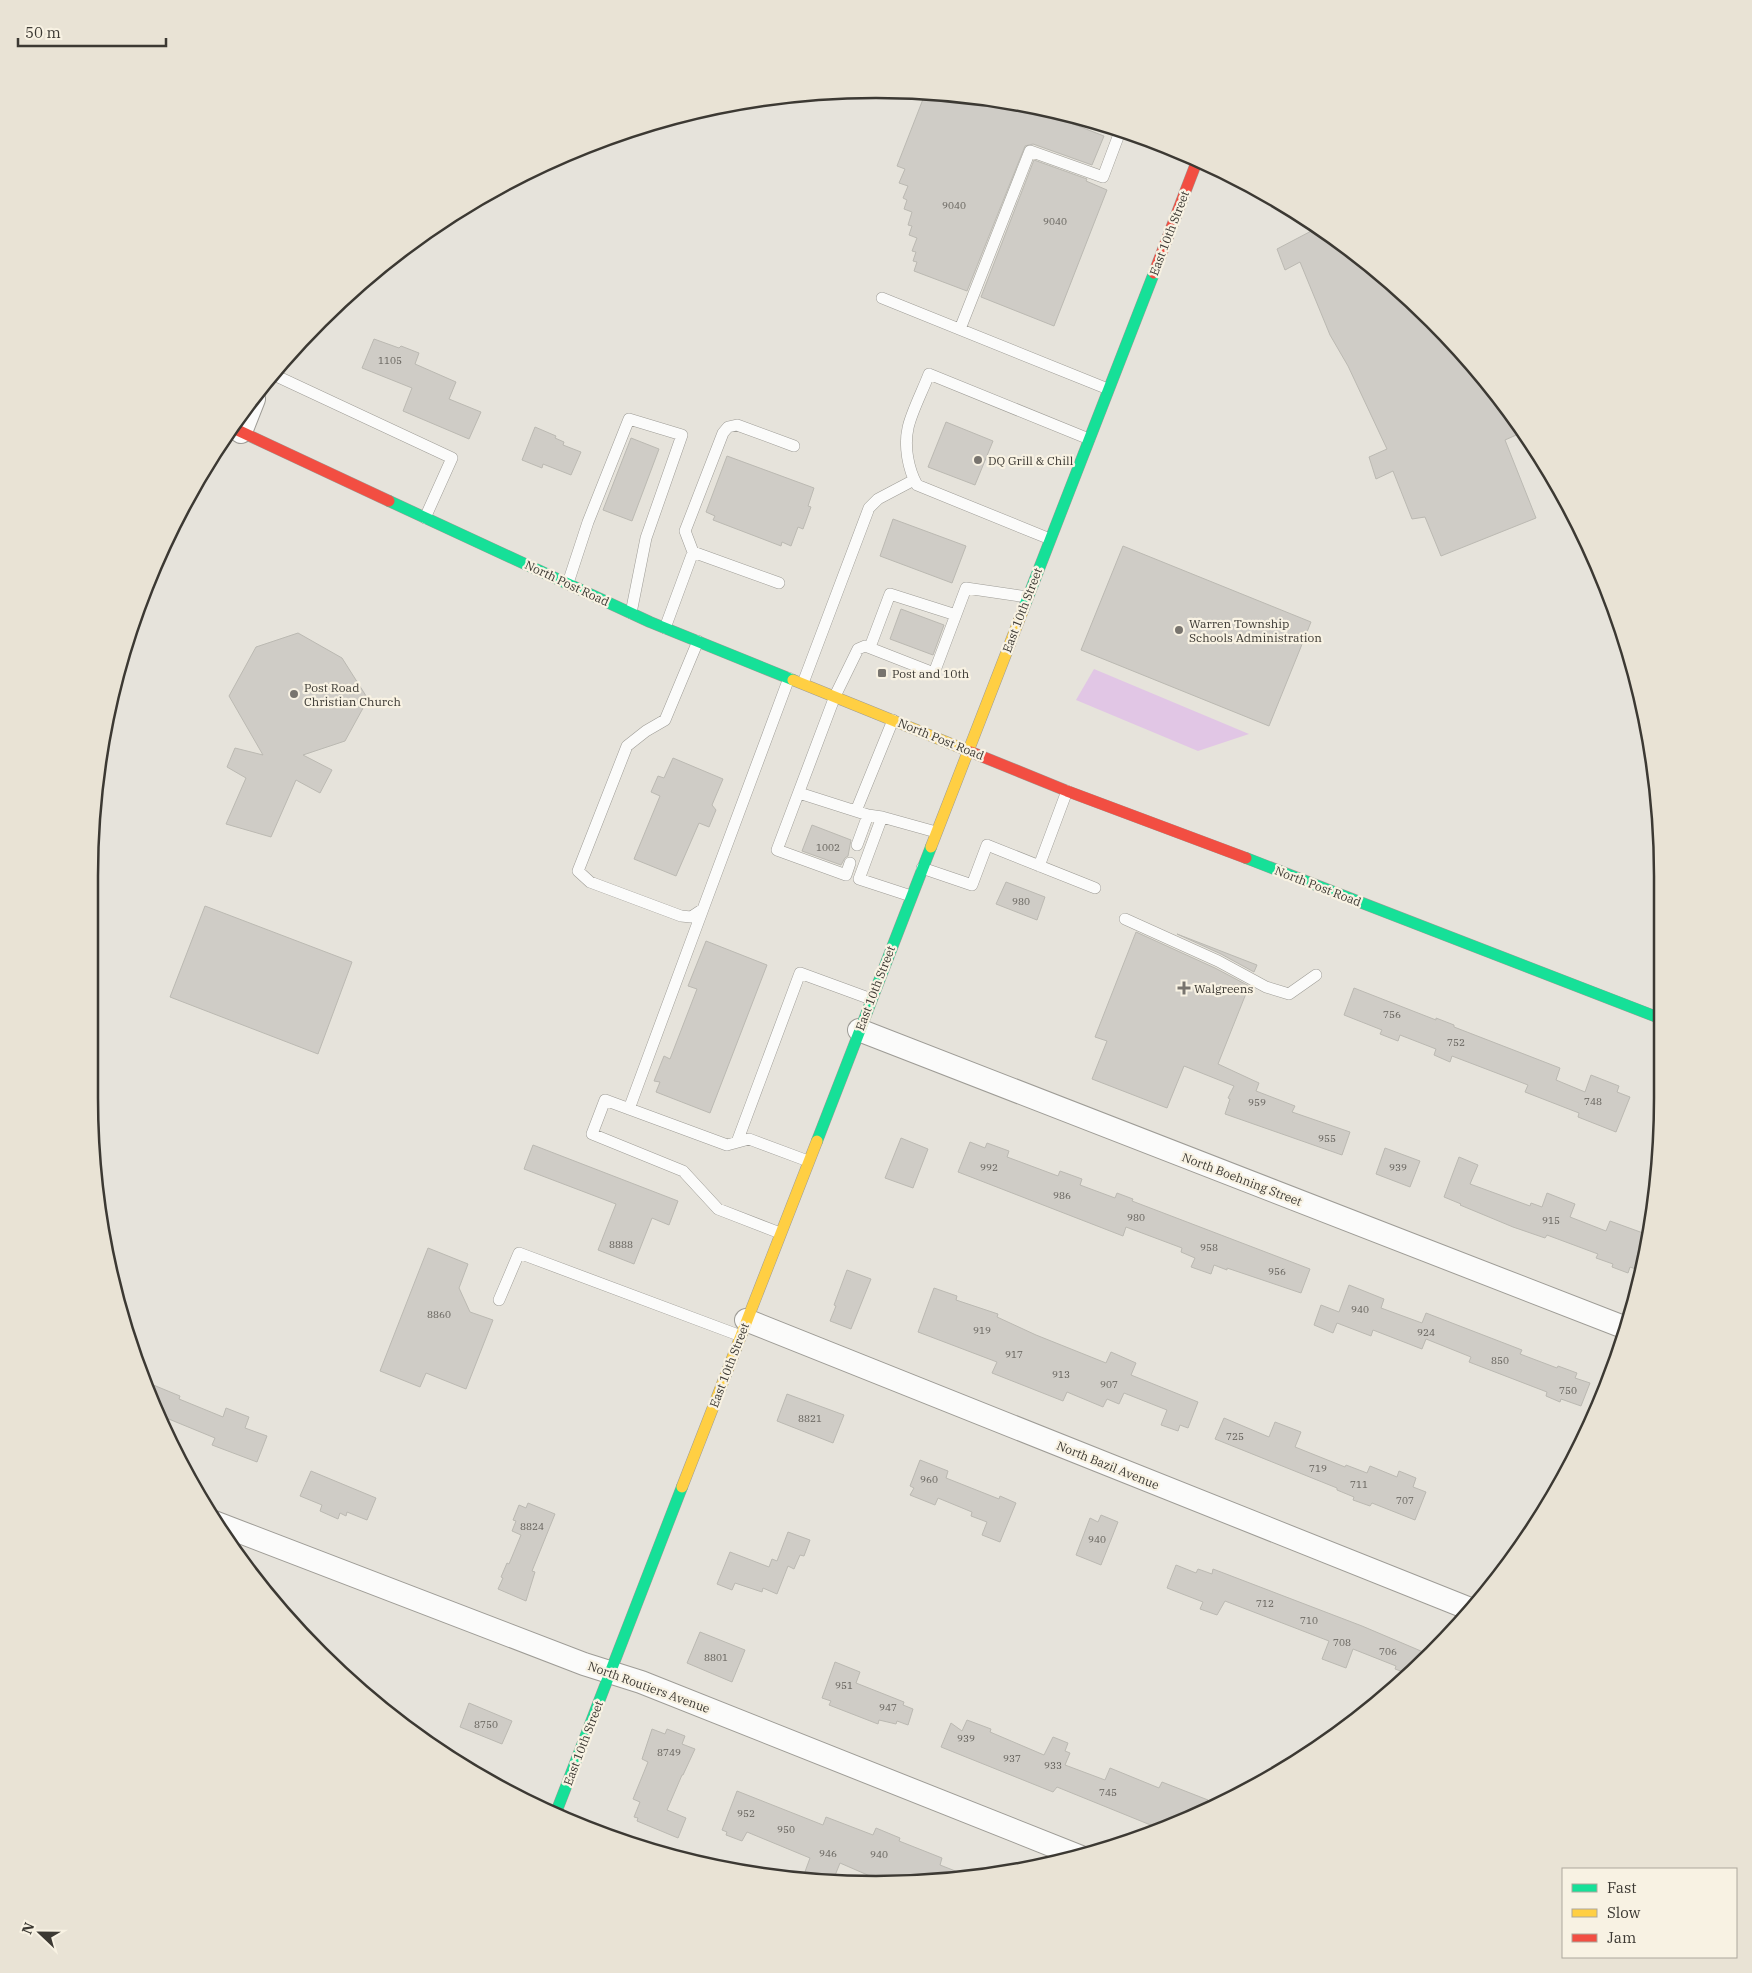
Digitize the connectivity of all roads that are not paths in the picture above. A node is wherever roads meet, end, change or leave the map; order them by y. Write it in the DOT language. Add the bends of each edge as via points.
graph roads {
  1 [pos="1118,137"];
  2 [pos="1195,167"];
  3 [pos="882,298"];
  4 [pos="960,329"];
  5 [pos="279,377"];
  6 [pos="1108,388"];
  7 [pos="237,430"];
  8 [pos="1089,439"];
  9 [pos="794,446"];
  10 [pos="914,480"];
  11 [pos="425,518"];
  12 [pos="1050,540"];
  13 [pos="693,552"];
  14 [pos="568,584"];
  15 [pos="779,584"];
  16 [pos="1027,597"];
  17 [pos="631,613"];
  18 [pos="956,615"];
  19 [pos="665,628"];
  20 [pos="698,641"];
  21 [pos="870,647"];
  22 [pos="789,678"];
  23 [pos="803,684"];
  24 [pos="835,696"];
  25 [pos="893,720"];
  26 [pos="968,750"];
  27 [pos="1067,791"];
  28 [pos="798,793"];
  29 [pos="856,811"];
  30 [pos="868,815"];
  31 [pos="882,817"];
  32 [pos="936,832"];
  33 [pos="857,845"];
  34 [pos="850,863"];
  35 [pos="1039,866"];
  36 [pos="922,868"];
  37 [pos="846,875"];
  38 [pos="859,879"];
  39 [pos="1095,888"];
  40 [pos="911,896"];
  41 [pos="703,909"];
  42 [pos="1125,919"];
  43 [pos="1316,975"];
  44 [pos="871,999"];
  45 [pos="1654,1016"];
  46 [pos="859,1030"];
  47 [pos="629,1109"];
  48 [pos="737,1142"];
  49 [pos="808,1161"];
  50 [pos="780,1233"];
  51 [pos="499,1300"];
  52 [pos="1620,1326"];
  53 [pos="744,1328"];
  54 [pos="227,1527"];
  55 [pos="1464,1607"];
  56 [pos="610,1673"];
  57 [pos="558,1807"];
  58 [pos="1067,1851"];
  1 -- 4 [label="lane" via="1103,177 1030,151"];
  2 -- 6 [label="main road, East 10th Street"];
  3 -- 4 [label="lane"];
  4 -- 6 [label="lane"];
  5 -- 11 [label="lane" via="452,458"];
  6 -- 8 [label="main road, East 10th Street"];
  7 -- 11 [label="main road, North Post Road"];
  8 -- 10 [label="lane" via="930,374 908,428 908,453"];
  8 -- 12 [label="main road, East 10th Street"];
  9 -- 13 [label="lane" via="737,425 728,427 685,531"];
  10 -- 12 [label="lane" via="917,485"];
  10 -- 23 [label="lane" via="878,499 869,508"];
  11 -- 14 [label="main road, North Post Road"];
  12 -- 16 [label="main road, East 10th Street"];
  13 -- 15 [label="lane"];
  13 -- 19 [label="lane"];
  14 -- 17 [label="main road, North Post Road"];
  14 -- 17 [label="lane" via="588,522 629,419 682,435 646,538"];
  16 -- 18 [label="lane" via="966,588"];
  16 -- 26 [label="main road, East 10th Street"];
  17 -- 19 [label="main road, North Post Road"];
  18 -- 21 [label="lane" via="890,594"];
  18 -- 21 [label="lane" via="934,672"];
  19 -- 20 [label="main road, North Post Road"];
  20 -- 22 [label="main road, North Post Road"];
  20 -- 41 [label="lane" via="665,720 627,746 578,871 590,882 681,916 691,917"];
  21 -- 24 [label="lane" via="858,649"];
  22 -- 23 [label="main road, North Post Road"];
  22 -- 41 [label="lane"];
  23 -- 24 [label="main road, North Post Road"];
  24 -- 25 [label="main road, North Post Road"];
  24 -- 28 [label="lane"];
  25 -- 26 [label="main road, North Post Road"];
  25 -- 29 [label="lane"];
  26 -- 27 [label="main road, North Post Road"];
  26 -- 32 [label="main road, East 10th Street"];
  27 -- 35 [label="lane"];
  27 -- 45 [label="main road, North Post Road"];
  28 -- 29 [label="lane"];
  28 -- 37 [label="lane" via="777,850"];
  29 -- 30 [label="lane"];
  30 -- 31 [label="lane"];
  30 -- 33 [label="lane"];
  31 -- 32 [label="lane"];
  31 -- 38 [label="lane"];
  32 -- 36 [label="main road, East 10th Street"];
  34 -- 37 [label="lane"];
  35 -- 36 [label="lane" via="987,845 972,885"];
  35 -- 39 [label="lane"];
  36 -- 40 [label="main road, East 10th Street"];
  37 -- 38 [label="lane"];
  38 -- 40 [label="lane"];
  40 -- 44 [label="main road, East 10th Street"];
  41 -- 47 [label="lane"];
  42 -- 43 [label="lane" via="1218,961 1266,987 1289,994"];
  44 -- 46 [label="main road, East 10th Street"];
  44 -- 48 [label="lane" via="800,973"];
  46 -- 49 [label="main road, East 10th Street"];
  46 -- 52 [label="street, North Boehning Street"];
  47 -- 48 [label="lane" via="727,1145"];
  47 -- 50 [label="lane" via="605,1100 592,1134 683,1171 718,1209"];
  48 -- 49 [label="lane" via="748,1139"];
  49 -- 50 [label="main road, East 10th Street"];
  50 -- 53 [label="main road, East 10th Street"];
  51 -- 53 [label="lane" via="519,1253"];
  53 -- 55 [label="street, North Bazil Avenue"];
  53 -- 56 [label="main road, East 10th Street"];
  54 -- 56 [label="street, North Routiers Avenue"];
  56 -- 57 [label="main road, East 10th Street"];
  56 -- 58 [label="street, North Routiers Avenue" via="641,1682"];
}
